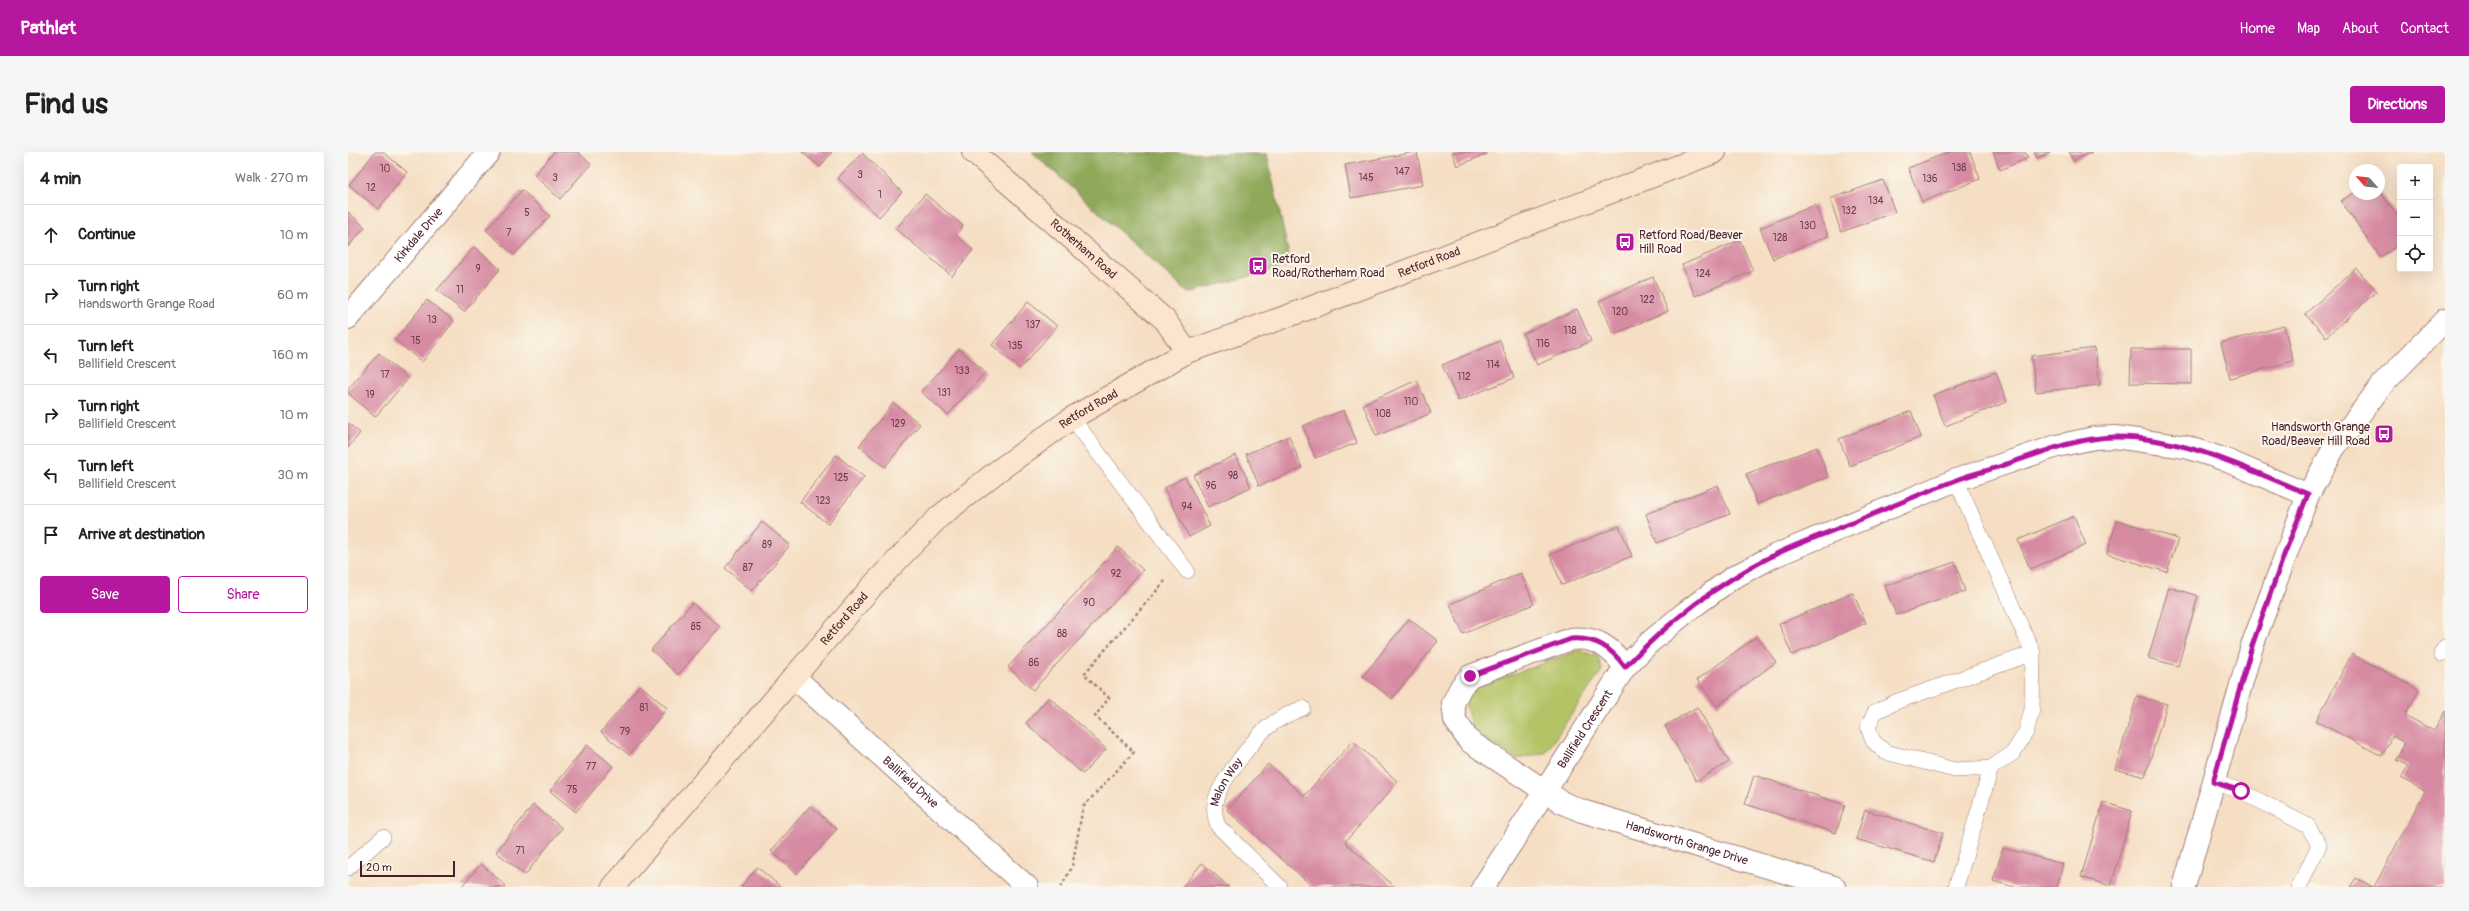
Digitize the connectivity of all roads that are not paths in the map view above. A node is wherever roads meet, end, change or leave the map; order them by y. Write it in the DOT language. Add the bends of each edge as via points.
graph roads {
  1 [pos="488,152"];
  2 [pos="973,152"];
  3 [pos="1715,152"];
  4 [pos="348,318"];
  5 [pos="2445,320"];
  6 [pos="1187,352"];
  7 [pos="1072,418"];
  8 [pos="1956,480"];
  9 [pos="2308,494"];
  10 [pos="1184,567"];
  11 [pos="2033,653"];
  12 [pos="1625,667"];
  13 [pos="794,677"];
  14 [pos="1303,708"];
  15 [pos="1991,768"];
  16 [pos="2213,782"];
  17 [pos="1545,790"];
  18 [pos="383,837"];
  19 [pos="348,868"];
  20 [pos="1785,879"];
  21 [pos="613,887"];
  22 [pos="1027,887"];
  23 [pos="1280,887"];
  24 [pos="1483,887"];
  25 [pos="1834,887"];
  26 [pos="1956,887"];
  27 [pos="2184,887"];
  28 [pos="2299,887"];
  1 -- 4 [label="street, Kirkdale Drive"];
  2 -- 6 [label="main road, Rotherham Road" via="1165,320"];
  3 -- 6 [label="main road, Retford Road" via="1310,308"];
  5 -- 9 [label="street" via="2382,384 2334,448"];
  6 -- 7 [label="main road, Retford Road"];
  7 -- 10 [label="lane"];
  7 -- 13 [label="main road, Retford Road" via="939,517 875,583"];
  8 -- 9 [label="street, Ballifield Crescent" via="2057,446 2094,438 2116,437 2186,447 2223,459"];
  8 -- 11 [label="lane"];
  8 -- 12 [label="street, Ballifield Crescent" via="1774,556 1732,578 1650,642"];
  9 -- 16 [label="street" via="2252,646"];
  11 -- 15 [label="lane" via="2032,710 2026,732 2013,753"];
  11 -- 15 [label="lane" via="1898,701 1875,712 1868,727 1873,741 1885,752 1956,770"];
  12 -- 17 [label="street, Ballifield Crescent"];
  12 -- 17 [label="street" via="1600,642 1584,638 1571,639 1470,676 1461,687 1454,703 1456,720 1469,741"];
  13 -- 21 [label="main road, Retford Road"];
  13 -- 22 [label="street, Ballifield Drive"];
  14 -- 23 [label="lane, Malon Way" via="1285,714 1266,728 1226,778 1216,798 1215,815 1218,826"];
  15 -- 26 [label="lane"];
  16 -- 27 [label="street"];
  16 -- 28 [label="lane" via="2241,791 2308,826 2319,844"];
  17 -- 20 [label="street, Handsworth Grange Drive" via="1563,803 1582,811"];
  17 -- 24 [label="street, Ballifield Crescent"];
  18 -- 19 [label="lane"];
  20 -- 25 [label="street, Handsworth Grange Drive"];
}
